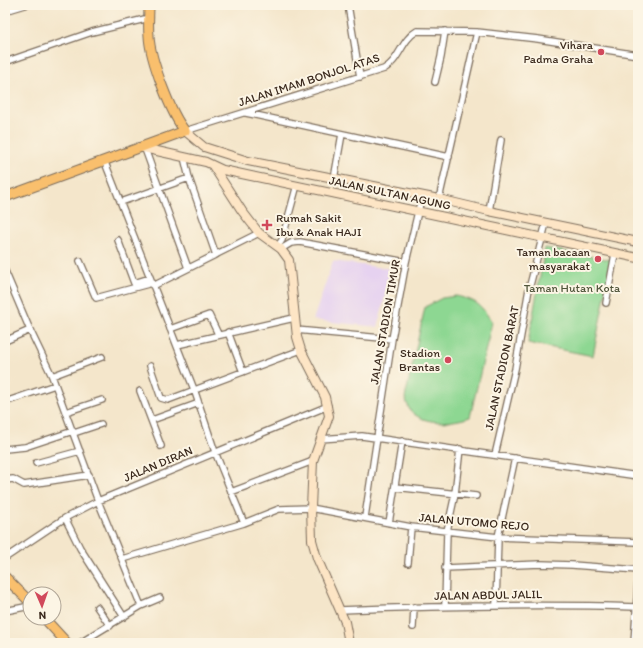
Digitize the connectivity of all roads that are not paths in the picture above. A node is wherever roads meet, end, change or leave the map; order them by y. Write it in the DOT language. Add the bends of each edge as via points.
graph roads {
  1 [pos="25,5"];
  2 [pos="150,5"];
  3 [pos="348,5"];
  4 [pos="5,11"];
  5 [pos="149,18"];
  6 [pos="445,32"];
  7 [pos="477,32"];
  8 [pos="638,55"];
  9 [pos="5,62"];
  10 [pos="360,76"];
  11 [pos="435,82"];
  12 [pos="244,113"];
  13 [pos="185,131"];
  14 [pos="342,134"];
  15 [pos="164,139"];
  16 [pos="501,140"];
  17 [pos="142,148"];
  18 [pos="163,152"];
  19 [pos="184,157"];
  20 [pos="449,157"];
  21 [pos="104,160"];
  22 [pos="212,166"];
  23 [pos="283,169"];
  24 [pos="189,178"];
  25 [pos="334,179"];
  26 [pos="280,182"];
  27 [pos="296,185"];
  28 [pos="158,189"];
  29 [pos="422,195"];
  30 [pos="5,197"];
  31 [pos="439,199"];
  32 [pos="121,202"];
  33 [pos="418,210"];
  34 [pos="489,211"];
  35 [pos="546,223"];
  36 [pos="260,233"];
  37 [pos="542,239"];
  38 [pos="118,240"];
  39 [pos="638,242"];
  40 [pos="280,247"];
  41 [pos="615,254"];
  42 [pos="216,255"];
  43 [pos="638,258"];
  44 [pos="80,261"];
  45 [pos="406,262"];
  46 [pos="188,268"];
  47 [pos="5,271"];
  48 [pos="152,282"];
  49 [pos="606,303"];
  50 [pos="294,318"];
  51 [pos="170,329"];
  52 [pos="30,330"];
  53 [pos="296,330"];
  54 [pos="228,332"];
  55 [pos="218,334"];
  56 [pos="392,339"];
  57 [pos="5,341"];
  58 [pos="177,345"];
  59 [pos="301,350"];
  60 [pos="102,357"];
  61 [pos="150,366"];
  62 [pos="243,372"];
  63 [pos="52,376"];
  64 [pos="55,385"];
  65 [pos="140,392"];
  66 [pos="194,392"];
  67 [pos="102,400"];
  68 [pos="5,402"];
  69 [pos="199,403"];
  70 [pos="328,406"];
  71 [pos="66,412"];
  72 [pos="152,420"];
  73 [pos="101,424"];
  74 [pos="74,432"];
  75 [pos="377,438"];
  76 [pos="320,439"];
  77 [pos="402,441"];
  78 [pos="161,446"];
  79 [pos="5,449"];
  80 [pos="460,449"];
  81 [pos="80,451"];
  82 [pos="215,452"];
  83 [pos="495,456"];
  84 [pos="514,458"];
  85 [pos="314,461"];
  86 [pos="36,463"];
  87 [pos="89,475"];
  88 [pos="638,476"];
  89 [pos="5,480"];
  90 [pos="395,487"];
  91 [pos="231,492"];
  92 [pos="455,494"];
  93 [pos="476,496"];
  94 [pos="98,501"];
  95 [pos="311,508"];
  96 [pos="365,517"];
  97 [pos="65,518"];
  98 [pos="244,523"];
  99 [pos="389,523"];
  100 [pos="411,527"];
  101 [pos="447,531"];
  102 [pos="498,537"];
  103 [pos="638,542"];
  104 [pos="5,558"];
  105 [pos="122,559"];
  106 [pos="408,563"];
  107 [pos="498,566"];
  108 [pos="445,568"];
  109 [pos="638,570"];
  110 [pos="5,577"];
  111 [pos="638,582"];
  112 [pos="22,594"];
  113 [pos="160,598"];
  114 [pos="496,605"];
  115 [pos="141,606"];
  116 [pos="445,606"];
  117 [pos="97,607"];
  118 [pos="414,607"];
  119 [pos="22,608"];
  120 [pos="340,610"];
  121 [pos="5,611"];
  122 [pos="637,611"];
  123 [pos="124,617"];
  124 [pos="51,626"];
  125 [pos="110,626"];
  126 [pos="413,627"];
  127 [pos="67,643"];
  128 [pos="80,643"];
  129 [pos="349,643"];
  130 [pos="634,643"];
  1 -- 4 [label="street"];
  2 -- 5 [label="main road"];
  3 -- 10 [label="street"];
  5 -- 9 [label="street" via="92,32"];
  5 -- 13 [label="main road" via="151,50 176,118"];
  6 -- 7 [label="street, JALAN IMAM BONJOL ATAS"];
  6 -- 10 [label="street, JALAN IMAM BONJOL ATAS" via="418,31 410,34 388,67"];
  6 -- 11 [label="street"];
  7 -- 8 [label="street, JALAN IMAM BONJOL ATAS"];
  7 -- 20 [label="street"];
  10 -- 12 [label="street, JALAN IMAM BONJOL ATAS"];
  12 -- 13 [label="street, JALAN IMAM BONJOL ATAS"];
  12 -- 14 [label="street"];
  13 -- 15 [label="main road"];
  13 -- 23 [label="main road, JALAN SULTAN AGUNG" via="197,143 212,151"];
  14 -- 20 [label="street"];
  14 -- 25 [label="street"];
  15 -- 17 [label="main road"];
  15 -- 18 [label="main road" via="159,146"];
  16 -- 34 [label="street"];
  17 -- 18 [label="main road, JALAN SULTAN AGUNG"];
  17 -- 21 [label="main road"];
  17 -- 28 [label="street"];
  18 -- 19 [label="main road, JALAN SULTAN AGUNG"];
  19 -- 22 [label="main road, JALAN SULTAN AGUNG"];
  19 -- 24 [label="street"];
  20 -- 31 [label="street"];
  21 -- 30 [label="main road"];
  21 -- 32 [label="street"];
  22 -- 26 [label="main road, JALAN SULTAN AGUNG"];
  22 -- 36 [label="main road"];
  23 -- 25 [label="main road, JALAN SULTAN AGUNG"];
  23 -- 26 [label="main road" via="286,176"];
  24 -- 28 [label="street"];
  24 -- 42 [label="street"];
  25 -- 29 [label="main road, JALAN SULTAN AGUNG"];
  26 -- 27 [label="main road, JALAN SULTAN AGUNG"];
  27 -- 33 [label="main road, JALAN SULTAN AGUNG"];
  27 -- 40 [label="street"];
  28 -- 32 [label="street"];
  28 -- 46 [label="street"];
  29 -- 31 [label="main road, JALAN SULTAN AGUNG"];
  29 -- 33 [label="street, JALAN STADION TIMUR"];
  31 -- 34 [label="main road, JALAN SULTAN AGUNG"];
  32 -- 48 [label="street"];
  33 -- 37 [label="main road, JALAN SULTAN AGUNG"];
  33 -- 45 [label="street, JALAN STADION TIMUR"];
  34 -- 35 [label="main road, JALAN SULTAN AGUNG"];
  35 -- 37 [label="street, JALAN STADION BARAT"];
  35 -- 39 [label="main road, JALAN SULTAN AGUNG"];
  36 -- 40 [label="main road"];
  36 -- 42 [label="street"];
  37 -- 41 [label="main road, JALAN SULTAN AGUNG"];
  37 -- 83 [label="street, JALAN STADION BARAT" via="529,289 515,369"];
  38 -- 48 [label="street" via="134,283"];
  40 -- 45 [label="street" via="300,242"];
  40 -- 50 [label="main road" via="291,267"];
  41 -- 43 [label="main road, JALAN SULTAN AGUNG"];
  41 -- 49 [label="street"];
  42 -- 46 [label="street"];
  44 -- 48 [label="street" via="96,298"];
  45 -- 56 [label="street, JALAN STADION TIMUR"];
  46 -- 48 [label="street"];
  47 -- 52 [label="street"];
  48 -- 51 [label="street"];
  50 -- 53 [label="main road"];
  50 -- 54 [label="street"];
  51 -- 55 [label="street" via="209,315"];
  51 -- 58 [label="street"];
  52 -- 57 [label="street"];
  52 -- 63 [label="street"];
  53 -- 56 [label="street"];
  53 -- 59 [label="main road"];
  54 -- 55 [label="street"];
  54 -- 62 [label="street"];
  55 -- 58 [label="street"];
  56 -- 75 [label="street, JALAN STADION TIMUR"];
  58 -- 66 [label="street"];
  59 -- 62 [label="street"];
  59 -- 70 [label="main road"];
  60 -- 63 [label="street"];
  61 -- 66 [label="street" via="163,400"];
  62 -- 66 [label="street"];
  63 -- 64 [label="street"];
  64 -- 68 [label="street"];
  64 -- 71 [label="street"];
  65 -- 72 [label="street"];
  66 -- 69 [label="street"];
  67 -- 71 [label="street"];
  69 -- 72 [label="street"];
  69 -- 82 [label="street"];
  70 -- 76 [label="main road" via="327,427"];
  70 -- 82 [label="street, JALAN DIRAN"];
  71 -- 74 [label="street"];
  72 -- 78 [label="street"];
  73 -- 74 [label="street"];
  74 -- 79 [label="street" via="25,447"];
  74 -- 81 [label="street"];
  75 -- 76 [label="street" via="353,436"];
  75 -- 77 [label="street"];
  75 -- 96 [label="street, JALAN STADION TIMUR"];
  76 -- 85 [label="main road"];
  77 -- 80 [label="street"];
  77 -- 90 [label="street"];
  80 -- 83 [label="street"];
  80 -- 92 [label="street"];
  81 -- 86 [label="street"];
  81 -- 87 [label="street"];
  82 -- 91 [label="street"];
  82 -- 94 [label="street, JALAN DIRAN"];
  83 -- 84 [label="street"];
  84 -- 88 [label="street"];
  84 -- 102 [label="street"];
  85 -- 91 [label="street"];
  85 -- 95 [label="main road"];
  87 -- 89 [label="street" via="24,485 13,479"];
  87 -- 94 [label="street"];
  90 -- 92 [label="street"];
  90 -- 99 [label="street"];
  91 -- 98 [label="street"];
  92 -- 93 [label="street"];
  92 -- 101 [label="street"];
  94 -- 97 [label="street, JALAN DIRAN"];
  94 -- 105 [label="street"];
  95 -- 96 [label="street, JALAN UTOMO REJO"];
  95 -- 98 [label="street, JALAN UTOMO REJO" via="279,509"];
  95 -- 120 [label="main road" via="314,549"];
  96 -- 99 [label="street, JALAN UTOMO REJO"];
  97 -- 104 [label="street, JALAN DIRAN"];
  97 -- 123 [label="street" via="80,548"];
  98 -- 105 [label="street, JALAN UTOMO REJO"];
  99 -- 100 [label="street, JALAN UTOMO REJO"];
  100 -- 101 [label="street, JALAN UTOMO REJO"];
  100 -- 106 [label="street"];
  101 -- 102 [label="street, JALAN UTOMO REJO"];
  101 -- 108 [label="street"];
  102 -- 103 [label="street, JALAN UTOMO REJO"];
  102 -- 107 [label="street"];
  105 -- 115 [label="street"];
  107 -- 108 [label="street"];
  107 -- 109 [label="street" via="572,565"];
  107 -- 114 [label="street"];
  108 -- 116 [label="street"];
  110 -- 112 [label="main road"];
  111 -- 122 [label="street"];
  113 -- 115 [label="street"];
  114 -- 116 [label="street, JALAN ABDUL JALIL"];
  114 -- 122 [label="street, JALAN ABDUL JALIL" via="566,605"];
  115 -- 123 [label="street"];
  116 -- 118 [label="street, JALAN ABDUL JALIL"];
  117 -- 125 [label="street"];
  118 -- 120 [label="street, JALAN ABDUL JALIL"];
  118 -- 126 [label="street"];
  119 -- 121 [label="street"];
  120 -- 129 [label="main road"];
  122 -- 130 [label="street"];
  123 -- 125 [label="street"];
  124 -- 127 [label="main road"];
  125 -- 128 [label="street"];
}
